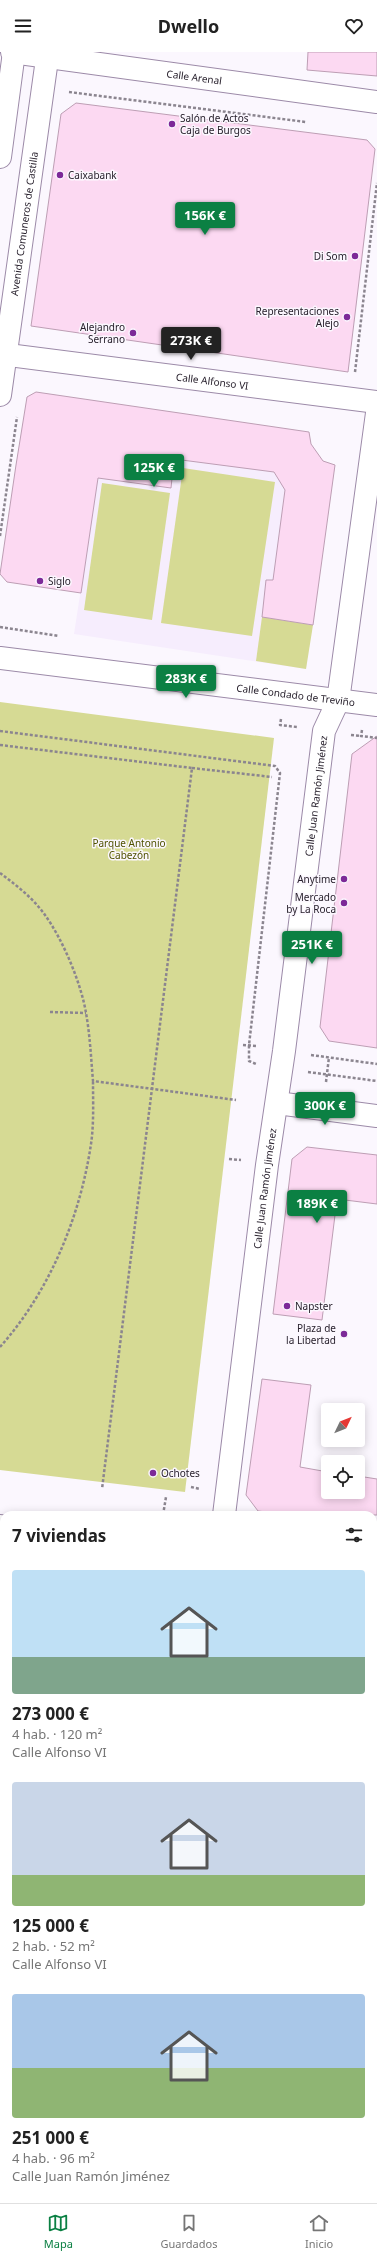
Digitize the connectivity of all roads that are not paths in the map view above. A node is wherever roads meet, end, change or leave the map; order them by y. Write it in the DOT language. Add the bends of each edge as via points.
graph roads {
  1 [pos="13,52"];
  2 [pos="48,54"];
  3 [pos="377,102"];
  4 [pos="0,157"];
  5 [pos="3,355"];
  6 [pos="0,395"];
  7 [pos="377,402"];
  8 [pos="377,413"];
  9 [pos="0,658"];
  10 [pos="338,701"];
  11 [pos="377,705"];
  12 [pos="277,1103"];
  13 [pos="377,1116"];
  14 [pos="224,1511"];
  1 -- 2 [label="street, Calle Arenal"];
  1 -- 4 [label="street"];
  2 -- 3 [label="street, Calle Arenal"];
  2 -- 5 [label="street, Avenida Comuneros de Castilla"];
  5 -- 6 [label="street, Avenida Comuneros de Castilla"];
  5 -- 7 [label="street, Calle Alfonso VI"];
  8 -- 10 [label="street, Calle Juan Ramón Jiménez"];
  9 -- 10 [label="street, Calle Condado de Treviño"];
  10 -- 11 [label="street, Calle Condado de Treviño"];
  10 -- 12 [label="street, Calle Juan Ramón Jiménez" via="324,731"];
  12 -- 13 [label="street"];
  12 -- 14 [label="street, Calle Juan Ramón Jiménez" via="267,1164"];
}
